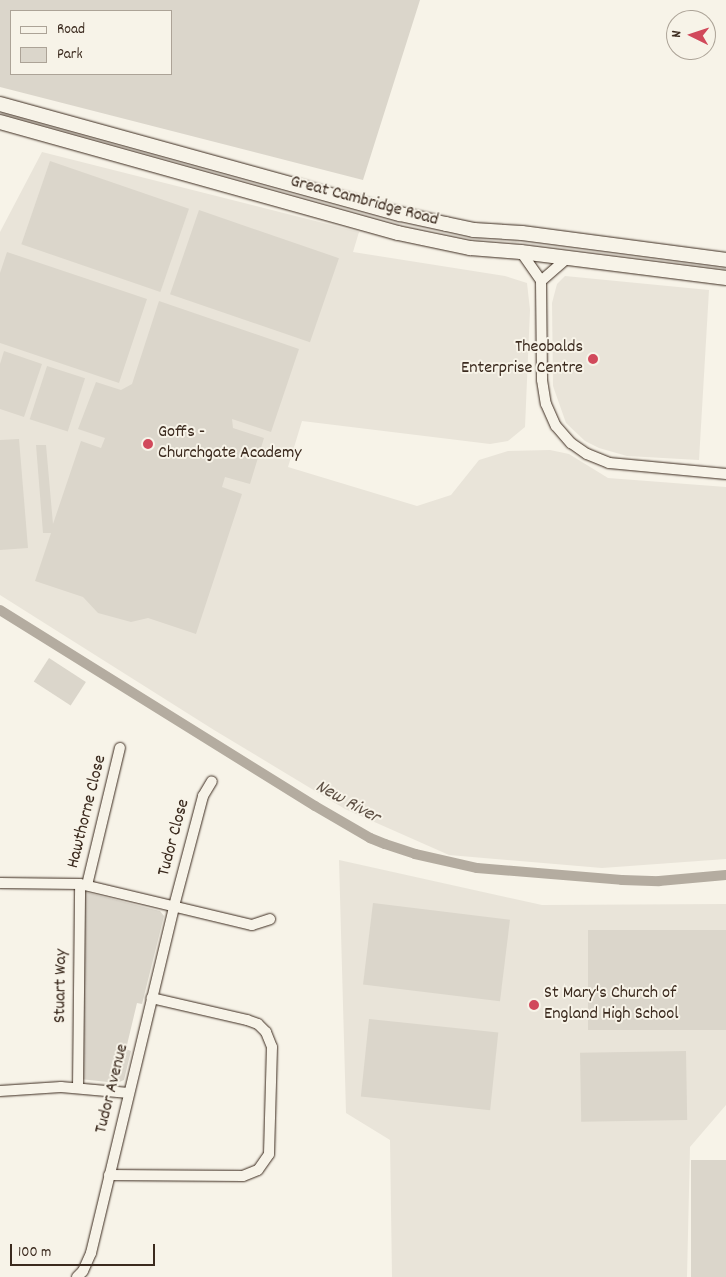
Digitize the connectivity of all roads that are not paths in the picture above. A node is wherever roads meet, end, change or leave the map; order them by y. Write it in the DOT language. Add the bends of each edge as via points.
graph roads {
  1 [pos="0,104"];
  2 [pos="0,122"];
  3 [pos="521,252"];
  4 [pos="567,258"];
  5 [pos="726,260"];
  6 [pos="726,278"];
  7 [pos="541,281"];
  8 [pos="726,474"];
  9 [pos="120,748"];
  10 [pos="212,781"];
  11 [pos="0,883"];
  12 [pos="83,884"];
  13 [pos="174,906"];
  14 [pos="270,919"];
  15 [pos="152,998"];
  16 [pos="78,1088"];
  17 [pos="0,1092"];
  18 [pos="129,1093"];
  19 [pos="109,1175"];
  20 [pos="80,1274"];
  21 [pos="93,1277"];
  1 -- 5 [label="highway, Great Cambridge Road" via="446,224"];
  2 -- 3 [label="highway, Great Cambridge Road" via="398,233 470,248"];
  3 -- 4 [label="highway, Great Cambridge Road"];
  3 -- 7 [label="street"];
  4 -- 6 [label="highway, Great Cambridge Road"];
  4 -- 7 [label="street"];
  7 -- 8 [label="street" via="542,380 546,404 571,443 610,462"];
  9 -- 12 [label="street, Hawthorne Close"];
  10 -- 13 [label="street, Tudor Close" via="203,796"];
  11 -- 12 [label="street"];
  12 -- 13 [label="street"];
  12 -- 16 [label="street, Stuart Way"];
  13 -- 14 [label="street" via="252,925"];
  13 -- 15 [label="street, Tudor Avenue"];
  15 -- 18 [label="street, Tudor Avenue"];
  15 -- 19 [label="street" via="247,1020 266,1032 272,1047 269,1154 258,1170 243,1176"];
  16 -- 17 [label="street" via="48,1087"];
  16 -- 18 [label="street"];
  18 -- 19 [label="street, Tudor Avenue"];
  19 -- 20 [label="street, Tudor Avenue" via="91,1253"];
  20 -- 21 [label="street"];
}
